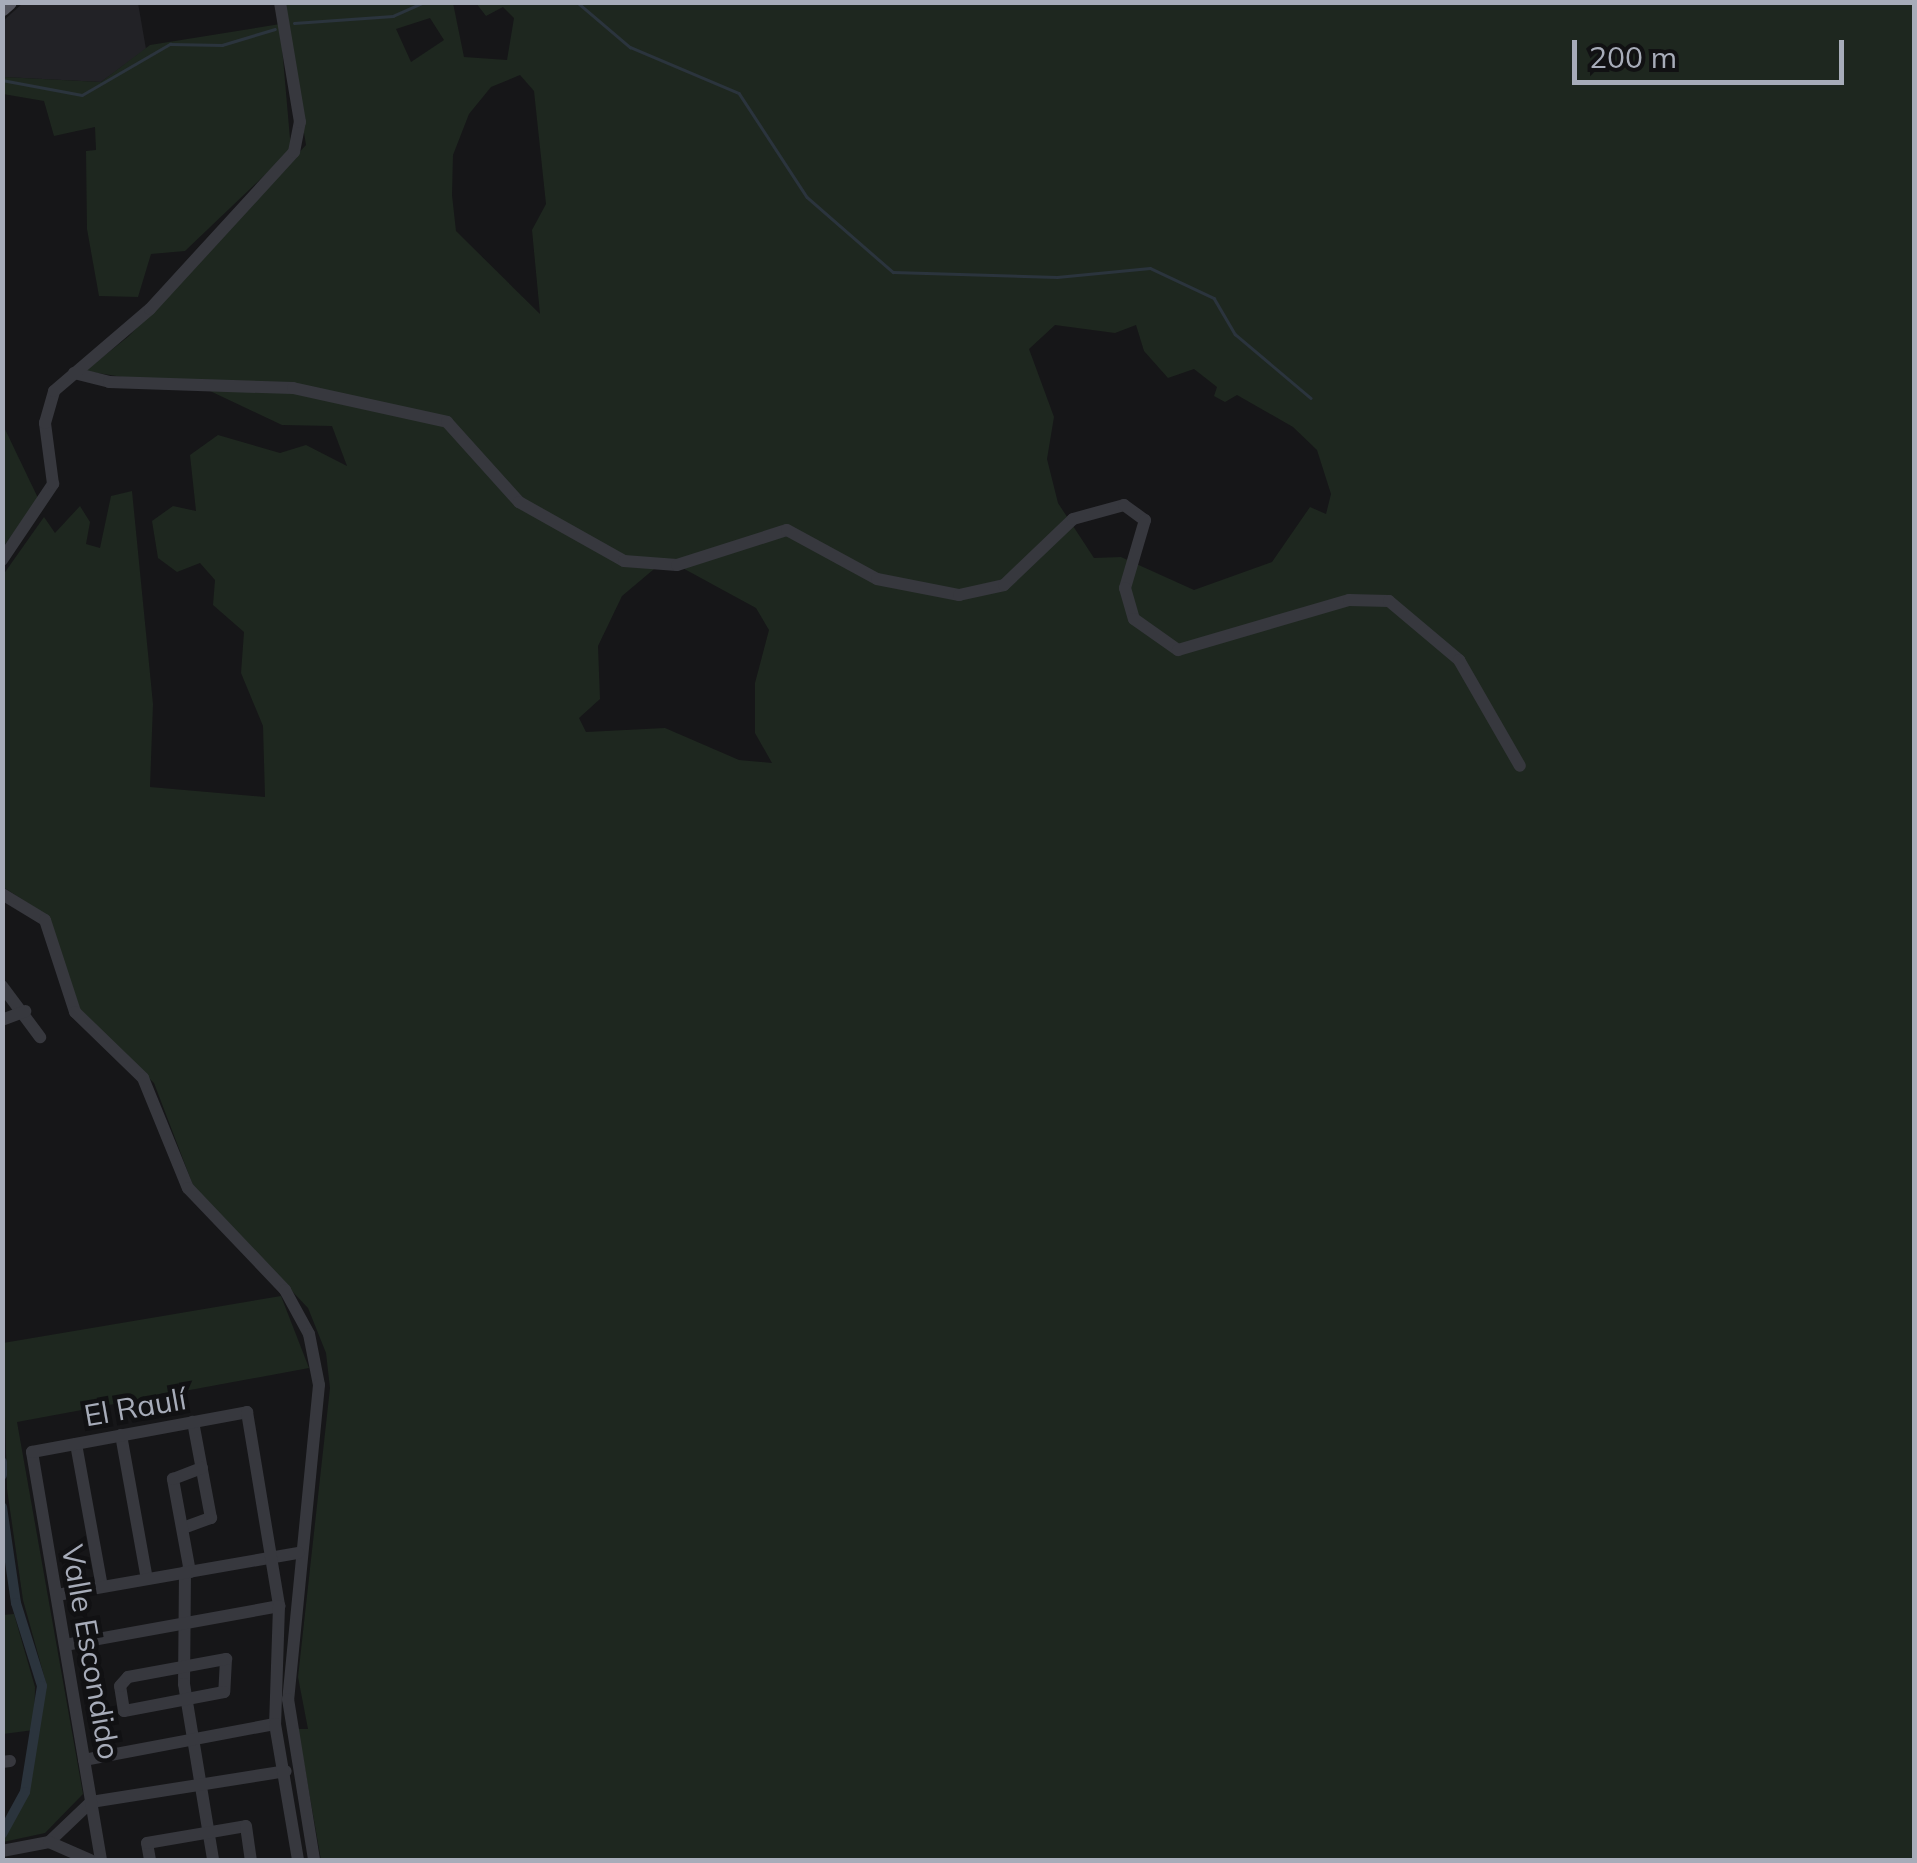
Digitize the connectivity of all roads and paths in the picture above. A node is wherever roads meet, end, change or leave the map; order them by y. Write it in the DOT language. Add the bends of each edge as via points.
graph roads {
  1 [pos="9,2"];
  2 [pos="280,2"];
  3 [pos="2,8"];
  4 [pos="74,373"];
  5 [pos="2,560"];
  6 [pos="1520,766"];
  7 [pos="2,894"];
  8 [pos="2,986"];
  9 [pos="25,1011"];
  10 [pos="2,1020"];
  11 [pos="40,1037"];
  12 [pos="193,1422"];
  13 [pos="121,1436"];
  14 [pos="76,1444"];
  15 [pos="32,1452"];
  16 [pos="202,1468"];
  17 [pos="183,1528"];
  18 [pos="298,1552"];
  19 [pos="271,1558"];
  20 [pos="188,1572"];
  21 [pos="53,1573"];
  22 [pos="147,1579"];
  23 [pos="102,1587"];
  24 [pos="78,1591"];
  25 [pos="57,1595"];
  26 [pos="279,1606"];
  27 [pos="184,1624"];
  28 [pos="65,1644"];
  29 [pos="184,1668"];
  30 [pos="186,1700"];
  31 [pos="275,1724"];
  32 [pos="193,1740"];
  33 [pos="84,1760"];
  34 [pos="288,1771"];
  35 [pos="200,1784"];
  36 [pos="92,1802"];
  37 [pos="208,1832"];
  38 [pos="49,1842"];
  39 [pos="2,1851"];
  40 [pos="90,1860"];
  41 [pos="101,1860"];
  42 [pos="150,1860"];
  43 [pos="213,1860"];
  44 [pos="251,1860"];
  45 [pos="298,1860"];
  46 [pos="314,1860"];
  1 -- 3 [label="main road"];
  2 -- 4 [label="street" via="300,128 294,152 150,308"];
  4 -- 5 [label="street" via="46,410 53,484"];
  4 -- 6 [label="street" via="110,382 293,388 447,422 518,502 624,561 676,565 787,530 877,579 959,595 1004,585 1073,519 1124,506 1146,520 1125,588 1134,619 1178,650 1349,600 1388,601 1459,660"];
  7 -- 18 [label="street" via="45,920 75,1012 150,1089 188,1188 286,1290 303,1319 319,1385"];
  8 -- 9 [label="street"];
  9 -- 10 [label="street"];
  9 -- 11 [label="street"];
  12 -- 13 [label="street, El Raulí"];
  12 -- 16 [label="street"];
  12 -- 19 [label="street, El Raulí" via="247,1412"];
  13 -- 14 [label="street, El Raulí"];
  13 -- 22 [label="street"];
  14 -- 15 [label="street, El Raulí"];
  14 -- 23 [label="street"];
  15 -- 21 [label="street, Valle Escondido"];
  16 -- 17 [label="street" via="211,1518"];
  16 -- 17 [label="street" via="174,1477"];
  17 -- 20 [label="street"];
  18 -- 19 [label="street"];
  18 -- 34 [label="street"];
  19 -- 20 [label="street"];
  19 -- 26 [label="street"];
  20 -- 22 [label="street"];
  20 -- 27 [label="street"];
  21 -- 24 [label="street"];
  21 -- 25 [label="street, Valle Escondido"];
  22 -- 23 [label="street"];
  23 -- 24 [label="street"];
  24 -- 25 [label="street"];
  25 -- 28 [label="street, Valle Escondido"];
  26 -- 27 [label="street"];
  26 -- 31 [label="street"];
  27 -- 28 [label="street"];
  27 -- 29 [label="street"];
  28 -- 33 [label="street, Valle Escondido"];
  29 -- 30 [label="street"];
  29 -- 30 [label="street" via="226,1659 224,1692"];
  29 -- 30 [label="street" via="128,1677 120,1686 124,1711"];
  30 -- 32 [label="street"];
  31 -- 32 [label="street"];
  31 -- 34 [label="street"];
  32 -- 33 [label="street"];
  32 -- 35 [label="street"];
  33 -- 36 [label="street, Valle Escondido"];
  34 -- 35 [label="street"];
  34 -- 45 [label="street"];
  34 -- 46 [label="street"];
  35 -- 36 [label="street"];
  35 -- 37 [label="street"];
  36 -- 38 [label="street"];
  36 -- 41 [label="street, Valle Escondido"];
  37 -- 42 [label="street" via="147,1843"];
  37 -- 43 [label="street"];
  37 -- 44 [label="street" via="246,1826"];
  38 -- 39 [label="street"];
  38 -- 40 [label="street"];
}
